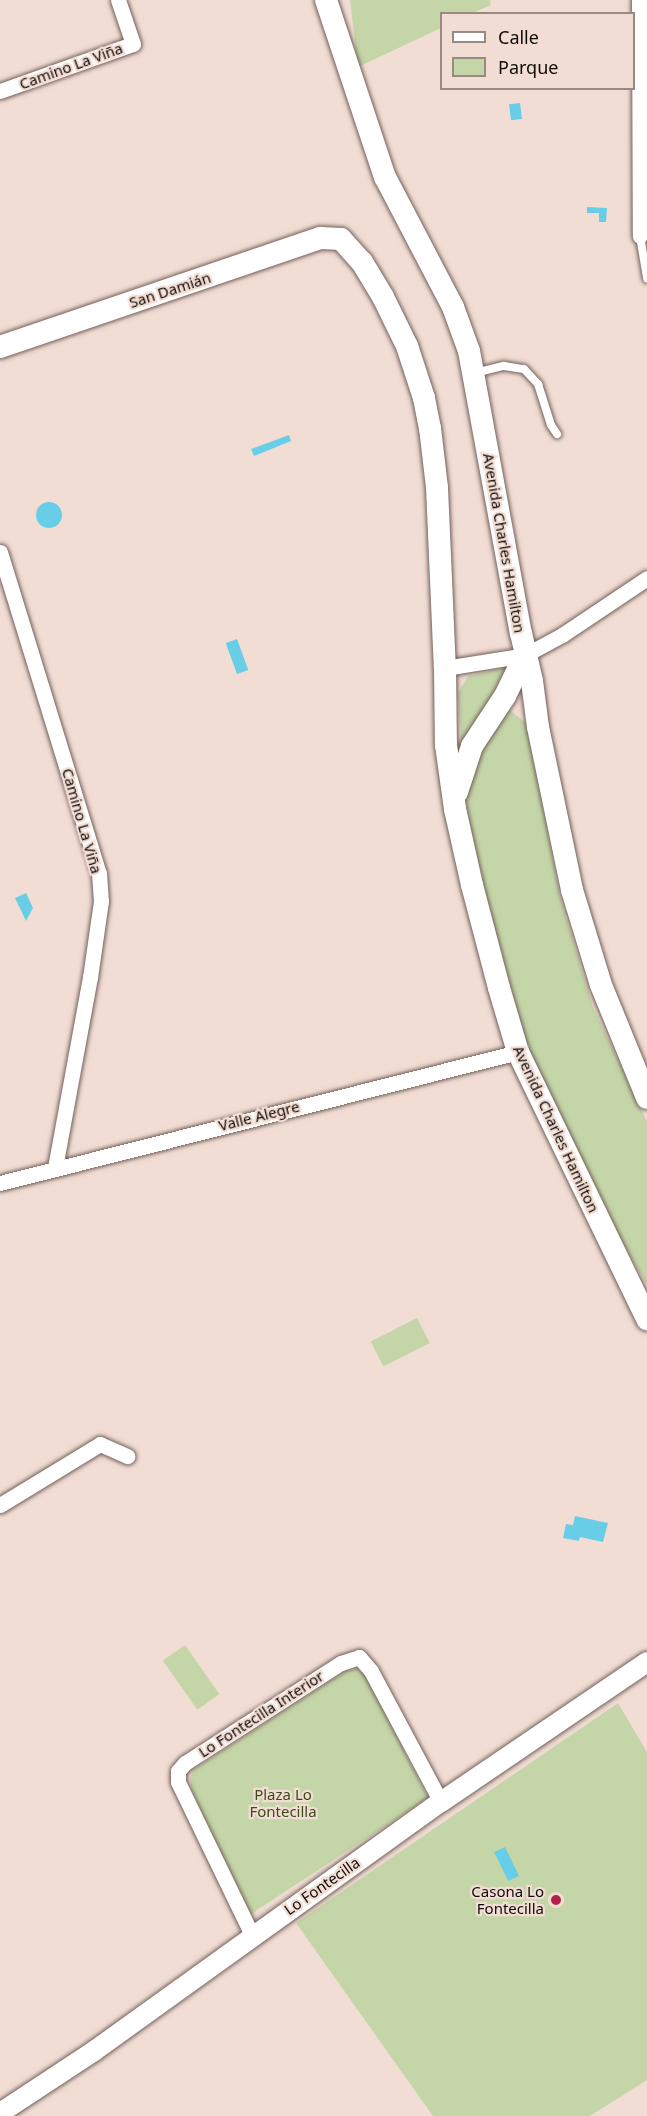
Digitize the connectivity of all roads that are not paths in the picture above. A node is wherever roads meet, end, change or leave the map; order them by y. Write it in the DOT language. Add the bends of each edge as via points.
graph roads {
  1 [pos="118,0"];
  2 [pos="326,0"];
  3 [pos="639,0"];
  4 [pos="643,68"];
  5 [pos="0,91"];
  6 [pos="640,236"];
  7 [pos="341,239"];
  8 [pos="647,278"];
  9 [pos="0,347"];
  10 [pos="474,374"];
  11 [pos="557,434"];
  12 [pos="0,552"];
  13 [pos="647,578"];
  14 [pos="525,655"];
  15 [pos="445,668"];
  16 [pos="505,696"];
  17 [pos="538,727"];
  18 [pos="455,809"];
  19 [pos="518,1052"];
  20 [pos="647,1098"];
  21 [pos="55,1167"];
  22 [pos="0,1183"];
  23 [pos="647,1319"];
  24 [pos="127,1456"];
  25 [pos="0,1505"];
  26 [pos="647,1662"];
  27 [pos="441,1802"];
  28 [pos="252,1935"];
  29 [pos="0,2113"];
  1 -- 5 [label="street, Camino La Viña" via="133,44"];
  2 -- 10 [label="main road, Avenida Charles Hamilton" via="385,177 453,307"];
  3 -- 4 [label="street"];
  4 -- 6 [label="street"];
  6 -- 8 [label="lane"];
  7 -- 9 [label="main road, San Damián" via="321,238"];
  7 -- 15 [label="main road, Avenida Charles Hamilton" via="362,262 396,321 424,398 435,458"];
  10 -- 11 [label="lane" via="504,366 524,369 538,384"];
  10 -- 14 [label="main road, Avenida Charles Hamilton"];
  12 -- 21 [label="street, Camino La Viña" via="99,873 101,901 93,955"];
  13 -- 14 [label="street"];
  14 -- 15 [label="street"];
  14 -- 16 [label="main road"];
  14 -- 17 [label="main road, Avenida Charles Hamilton"];
  15 -- 18 [label="main road, Avenida Charles Hamilton" via="446,745"];
  16 -- 17 [label="main road" via="527,708"];
  16 -- 18 [label="main road" via="472,746 461,774"];
  17 -- 20 [label="main road, Avenida Charles Hamilton" via="580,920 619,1035"];
  18 -- 19 [label="main road, Avenida Charles Hamilton"];
  19 -- 21 [label="street, Valle Alegre"];
  19 -- 23 [label="main road, Avenida Charles Hamilton"];
  21 -- 22 [label="street, Valle Alegre"];
  24 -- 25 [label="street" via="100,1444"];
  26 -- 27 [label="street, Lo Fontecilla"];
  27 -- 28 [label="street, Lo Fontecilla"];
  27 -- 28 [label="street, Lo Fontecilla Interior" via="371,1671 359,1657 341,1663 185,1763 178,1771 178,1782"];
  28 -- 29 [label="street, Lo Fontecilla" via="94,2051"];
}
